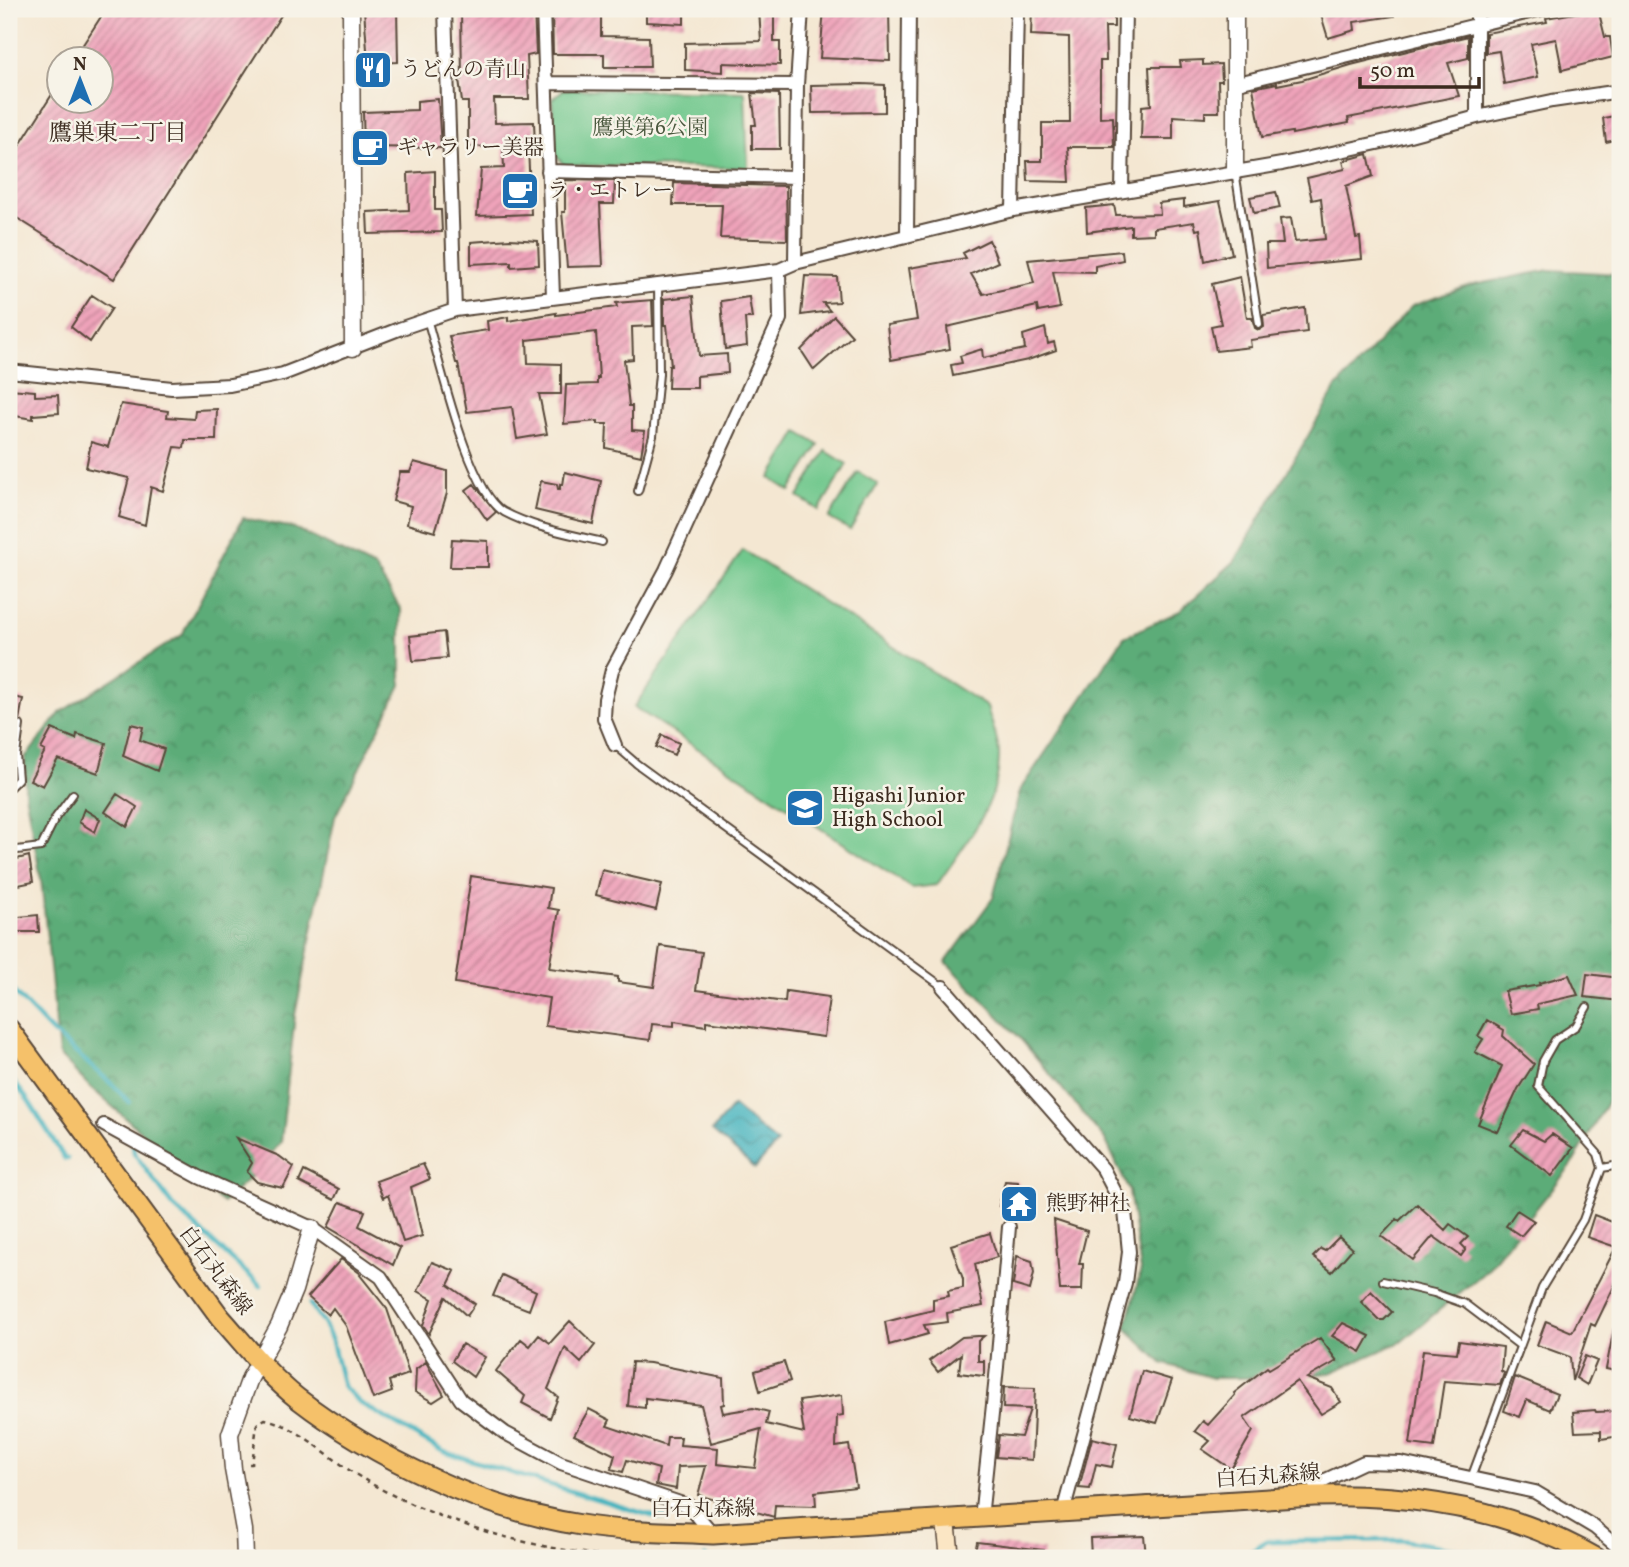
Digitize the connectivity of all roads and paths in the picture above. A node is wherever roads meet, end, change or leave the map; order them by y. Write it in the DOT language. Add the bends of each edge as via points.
graph roads {
  1 [pos="351,9"];
  2 [pos="446,9"];
  3 [pos="543,9"];
  4 [pos="802,9"];
  5 [pos="909,9"];
  6 [pos="1017,9"];
  7 [pos="1125,9"];
  8 [pos="1235,9"];
  9 [pos="1477,9"];
  10 [pos="1542,9"];
  11 [pos="1478,24"];
  12 [pos="546,83"];
  13 [pos="1234,84"];
  14 [pos="797,85"];
  15 [pos="1620,91"];
  16 [pos="1476,117"];
  17 [pos="548,171"];
  18 [pos="1235,171"];
  19 [pos="796,177"];
  20 [pos="1122,191"];
  21 [pos="1013,210"];
  22 [pos="907,236"];
  23 [pos="795,263"];
  24 [pos="779,270"];
  25 [pos="658,284"];
  26 [pos="553,297"];
  27 [pos="455,310"];
  28 [pos="427,319"];
  29 [pos="1259,324"];
  30 [pos="353,348"];
  31 [pos="9,371"];
  32 [pos="638,491"];
  33 [pos="602,542"];
  34 [pos="20,725"];
  35 [pos="615,745"];
  36 [pos="9,788"];
  37 [pos="73,793"];
  38 [pos="9,851"];
  39 [pos="943,987"];
  40 [pos="1587,1007"];
  41 [pos="9,1030"];
  42 [pos="104,1125"];
  43 [pos="1620,1165"];
  44 [pos="1602,1168"];
  45 [pos="1009,1227"];
  46 [pos="312,1228"];
  47 [pos="1383,1281"];
  48 [pos="1520,1345"];
  49 [pos="259,1362"];
  50 [pos="233,1469"];
  51 [pos="1471,1478"];
  52 [pos="1314,1496"];
  53 [pos="1063,1511"];
  54 [pos="981,1518"];
  55 [pos="946,1521"];
  56 [pos="1594,1527"];
  57 [pos="713,1534"];
  58 [pos="1620,1549"];
  59 [pos="1584,1555"];
  60 [pos="244,1558"];
  61 [pos="639,1558"];
  62 [pos="950,1558"];
  1 -- 30 [label="street"];
  2 -- 27 [label="street"];
  3 -- 12 [label="street"];
  4 -- 14 [label="street"];
  5 -- 22 [label="street"];
  6 -- 21 [label="street"];
  7 -- 20 [label="street"];
  8 -- 13 [label="street"];
  9 -- 11 [label="street"];
  10 -- 11 [label="street"];
  11 -- 13 [label="street"];
  11 -- 16 [label="street"];
  12 -- 14 [label="street"];
  12 -- 17 [label="street"];
  13 -- 18 [label="street"];
  14 -- 19 [label="street"];
  15 -- 16 [label="street"];
  16 -- 18 [label="street" via="1336,152"];
  17 -- 19 [label="street"];
  17 -- 26 [label="street"];
  18 -- 20 [label="street"];
  18 -- 29 [label="lane"];
  19 -- 23 [label="street"];
  20 -- 21 [label="street"];
  21 -- 22 [label="street"];
  22 -- 23 [label="street"];
  23 -- 24 [label="street"];
  24 -- 25 [label="street"];
  24 -- 35 [label="street" via="780,319 666,570 612,670 604,718"];
  25 -- 26 [label="street"];
  25 -- 32 [label="lane" via="659,374 654,424"];
  26 -- 27 [label="street"];
  27 -- 28 [label="street"];
  28 -- 30 [label="street"];
  28 -- 33 [label="lane" via="481,485 502,511"];
  30 -- 31 [label="street" via="282,374 230,385 172,388"];
  34 -- 36 [label="lane" via="18,779"];
  35 -- 39 [label="lane"];
  37 -- 38 [label="lane" via="41,847"];
  39 -- 53 [label="street" via="1103,1169 1125,1211 1129,1252 1125,1283"];
  40 -- 44 [label="lane" via="1576,1026 1555,1040 1543,1061 1538,1086 1598,1154"];
  41 -- 49 [label="main road, 白石丸森線" via="220,1317"];
  42 -- 46 [label="street" via="200,1177"];
  43 -- 44 [label="lane"];
  44 -- 48 [label="lane" via="1583,1220 1542,1287"];
  45 -- 54 [label="street"];
  46 -- 49 [label="street" via="294,1290"];
  46 -- 57 [label="street" via="381,1277 461,1399 505,1433 561,1463 689,1506"];
  47 -- 48 [label="lane" via="1465,1304"];
  48 -- 51 [label="lane"];
  49 -- 50 [label="street" via="230,1434"];
  49 -- 57 [label="main road, 白石丸森線" via="297,1398 368,1445 429,1478 490,1502 580,1525"];
  50 -- 60 [label="street"];
  50 -- 61 [label="path" via="252,1464 257,1424 265,1419 281,1423 360,1478 422,1508 554,1550"];
  51 -- 52 [label="street" via="1401,1463 1364,1462 1315,1485"];
  51 -- 56 [label="street" via="1535,1492"];
  52 -- 53 [label="main road, 白石丸森線"];
  52 -- 59 [label="main road, 白石丸森線" via="1436,1501 1500,1516"];
  53 -- 54 [label="main road, 白石丸森線"];
  54 -- 55 [label="main road, 白石丸森線"];
  55 -- 57 [label="main road, 白石丸森線"];
  55 -- 62 [label="main road"];
  56 -- 58 [label="street"];
  56 -- 59 [label="street"];
}
